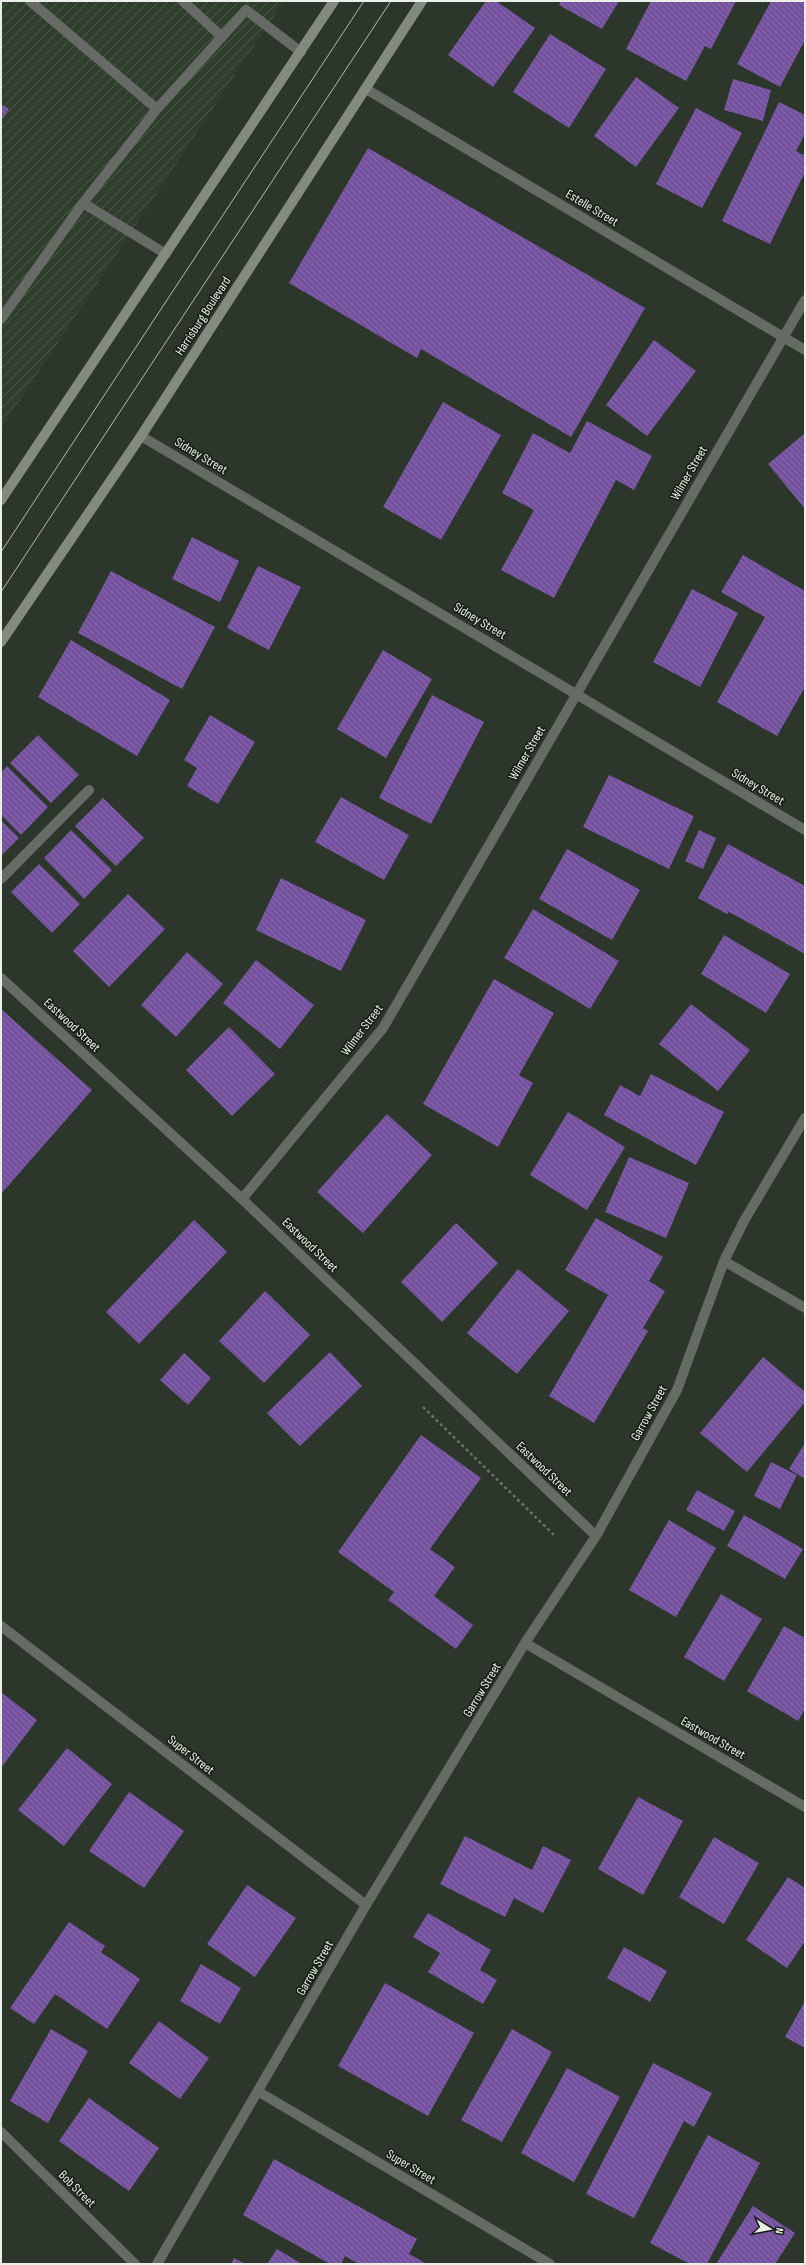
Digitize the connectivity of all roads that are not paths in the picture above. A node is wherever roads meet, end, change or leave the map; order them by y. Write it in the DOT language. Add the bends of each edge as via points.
graph roads {
  1 [pos="30,1"];
  2 [pos="183,1"];
  3 [pos="334,1"];
  4 [pos="422,1"];
  5 [pos="222,37"];
  6 [pos="301,52"];
  7 [pos="366,89"];
  8 [pos="158,110"];
  9 [pos="83,203"];
  10 [pos="166,254"];
  11 [pos="805,300"];
  12 [pos="1,319"];
  13 [pos="783,336"];
  14 [pos="805,350"];
  15 [pos="141,436"];
  16 [pos="1,500"];
  17 [pos="1,642"];
  18 [pos="577,694"];
  19 [pos="89,790"];
  20 [pos="805,830"];
  21 [pos="1,879"];
  22 [pos="1,978"];
  23 [pos="805,1118"];
  24 [pos="242,1199"];
  25 [pos="724,1260"];
  26 [pos="805,1308"];
  27 [pos="596,1536"];
  28 [pos="1,1626"];
  29 [pos="525,1643"];
  30 [pos="805,1807"];
  31 [pos="366,1906"];
  32 [pos="259,2092"];
  33 [pos="1,2132"];
  34 [pos="135,2264"];
  35 [pos="157,2264"];
  36 [pos="550,2264"];
  1 -- 8 [label="street"];
  2 -- 5 [label="street"];
  3 -- 6 [label="main road"];
  4 -- 7 [label="main road, Harrisburg Boulevard"];
  5 -- 6 [label="street" via="246,10"];
  5 -- 8 [label="street"];
  6 -- 10 [label="main road"];
  7 -- 13 [label="street, Estelle Street"];
  7 -- 15 [label="main road, Harrisburg Boulevard"];
  8 -- 9 [label="street"];
  9 -- 10 [label="street"];
  9 -- 12 [label="street"];
  10 -- 16 [label="main road"];
  11 -- 13 [label="street, Wilmer Street"];
  13 -- 14 [label="street, Estelle Street"];
  13 -- 18 [label="street, Wilmer Street"];
  15 -- 17 [label="main road, Harrisburg Boulevard"];
  15 -- 18 [label="street, Sidney Street"];
  18 -- 20 [label="street, Sidney Street"];
  18 -- 24 [label="street, Wilmer Street" via="383,1028"];
  19 -- 21 [label="street"];
  22 -- 24 [label="street, Eastwood Street"];
  23 -- 25 [label="street, Garrow Street"];
  24 -- 27 [label="street, Eastwood Street"];
  25 -- 26 [label="street"];
  25 -- 27 [label="street, Garrow Street" via="677,1390"];
  27 -- 29 [label="street, Garrow Street"];
  28 -- 31 [label="street, Super Street"];
  29 -- 30 [label="street, Eastwood Street"];
  29 -- 31 [label="street, Garrow Street"];
  31 -- 32 [label="street, Garrow Street"];
  32 -- 35 [label="street, Garrow Street"];
  32 -- 36 [label="street, Super Street"];
  33 -- 34 [label="street, Bob Street"];
}
